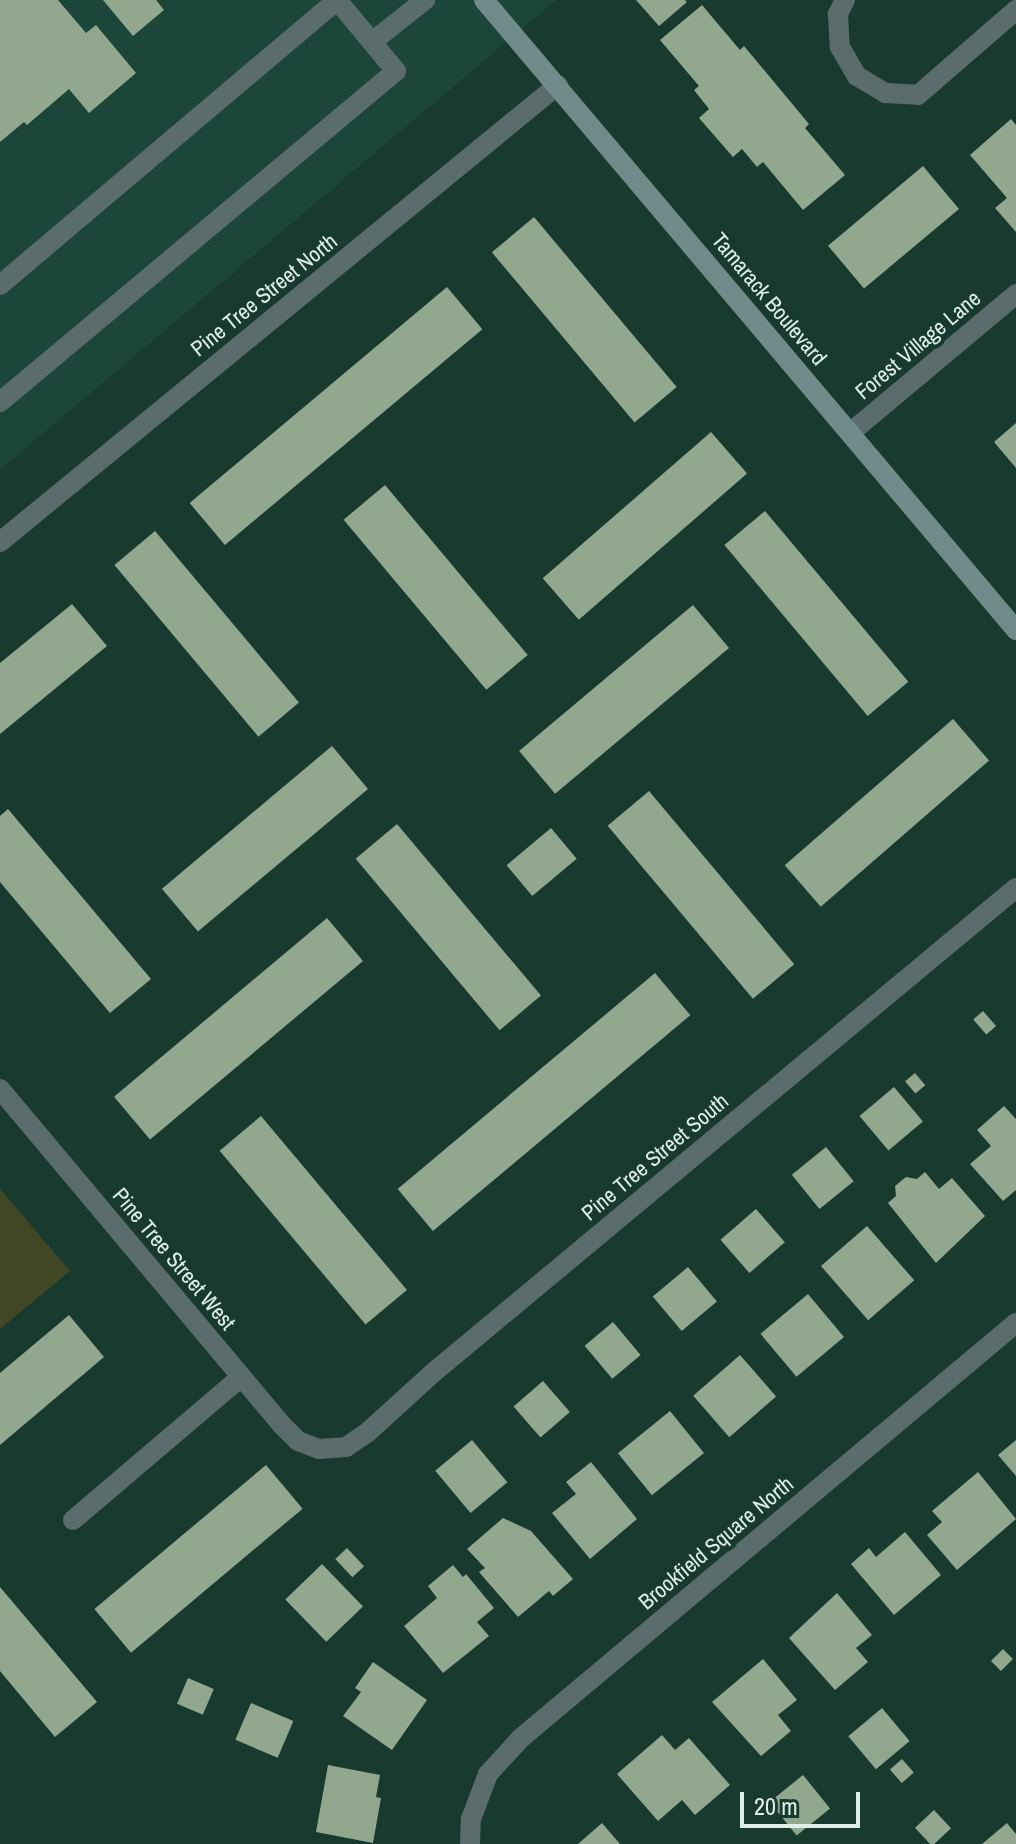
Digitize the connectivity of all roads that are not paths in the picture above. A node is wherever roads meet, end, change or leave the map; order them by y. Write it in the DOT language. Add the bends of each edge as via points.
graph roads {
  1 [pos="425,0"];
  2 [pos="484,0"];
  3 [pos="845,0"];
  4 [pos="1016,10"];
  5 [pos="372,42"];
  6 [pos="558,85"];
  7 [pos="0,285"];
  8 [pos="1016,294"];
  9 [pos="0,402"];
  10 [pos="850,433"];
  11 [pos="0,542"];
  12 [pos="1016,630"];
  13 [pos="1016,888"];
  14 [pos="0,1089"];
  15 [pos="1016,1323"];
  16 [pos="241,1377"];
  17 [pos="319,1449"];
  18 [pos="73,1520"];
  19 [pos="470,1844"];
  1 -- 5 [label="street"];
  2 -- 6 [label="street, Tamarack Boulevard"];
  3 -- 4 [label="street" via="838,14 840,47 857,76 885,93 918,95"];
  5 -- 7 [label="street" via="337,0"];
  5 -- 9 [label="street" via="396,71"];
  6 -- 10 [label="street, Tamarack Boulevard"];
  6 -- 11 [label="street, Pine Tree Street North"];
  8 -- 10 [label="street, Forest Village Lane"];
  10 -- 12 [label="street, Tamarack Boulevard"];
  13 -- 17 [label="street, Pine Tree Street South" via="368,1432 346,1447"];
  14 -- 16 [label="street, Pine Tree Street West"];
  15 -- 19 [label="street, Brookfield Square North" via="521,1738 488,1774 471,1819"];
  16 -- 17 [label="street, Pine Tree Street West" via="298,1441"];
  16 -- 18 [label="street"];
}
